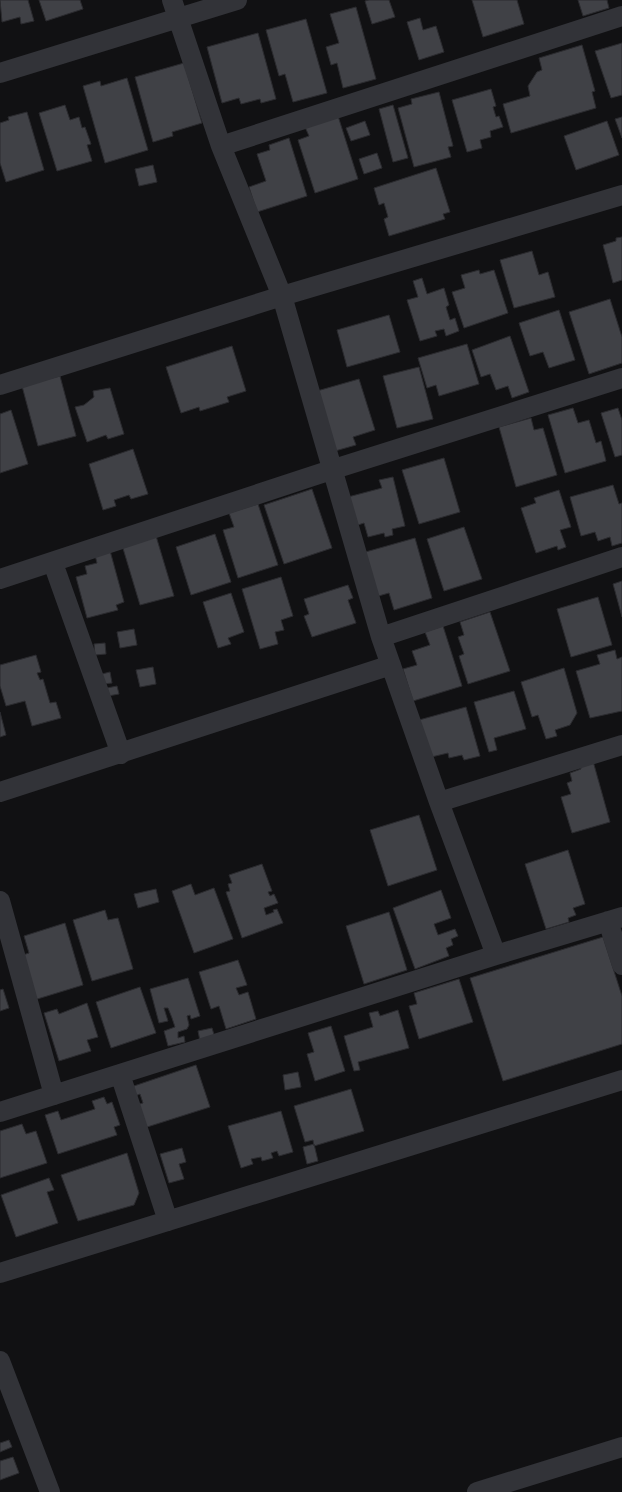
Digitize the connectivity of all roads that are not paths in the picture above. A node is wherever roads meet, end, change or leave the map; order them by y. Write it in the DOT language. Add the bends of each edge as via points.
graph roads {
  1 [pos="172,0"];
  2 [pos="237,0"];
  3 [pos="622,16"];
  4 [pos="178,19"];
  5 [pos="0,73"];
  6 [pos="221,146"];
  7 [pos="622,195"];
  8 [pos="282,296"];
  9 [pos="622,378"];
  10 [pos="0,385"];
  11 [pos="331,470"];
  12 [pos="622,557"];
  13 [pos="53,562"];
  14 [pos="0,579"];
  15 [pos="381,637"];
  16 [pos="391,665"];
  17 [pos="622,745"];
  18 [pos="121,754"];
  19 [pos="0,792"];
  20 [pos="439,802"];
  21 [pos="0,901"];
  22 [pos="615,919"];
  23 [pos="5,938"];
  24 [pos="496,954"];
  25 [pos="622,965"];
  26 [pos="120,1074"];
  27 [pos="622,1080"];
  28 [pos="54,1095"];
  29 [pos="0,1112"];
  30 [pos="168,1221"];
  31 [pos="0,1273"];
  32 [pos="0,1361"];
  33 [pos="622,1447"];
  34 [pos="50,1492"];
  35 [pos="477,1492"];
  1 -- 4 [label="street"];
  2 -- 4 [label="street"];
  3 -- 6 [label="street"];
  4 -- 5 [label="street"];
  4 -- 6 [label="street"];
  6 -- 8 [label="street"];
  7 -- 8 [label="street"];
  8 -- 10 [label="street"];
  8 -- 11 [label="street"];
  9 -- 11 [label="street"];
  11 -- 13 [label="street"];
  11 -- 15 [label="street"];
  12 -- 15 [label="street"];
  13 -- 14 [label="street"];
  13 -- 18 [label="street"];
  15 -- 16 [label="street"];
  16 -- 18 [label="street"];
  16 -- 20 [label="street"];
  17 -- 20 [label="street"];
  18 -- 19 [label="street"];
  20 -- 24 [label="street"];
  21 -- 23 [label="street"];
  22 -- 24 [label="street"];
  22 -- 25 [label="street"];
  23 -- 28 [label="street"];
  24 -- 26 [label="street"];
  26 -- 28 [label="street"];
  26 -- 30 [label="street"];
  27 -- 30 [label="street"];
  28 -- 29 [label="street"];
  30 -- 31 [label="street"];
  32 -- 34 [label="street"];
  33 -- 35 [label="street"];
}
